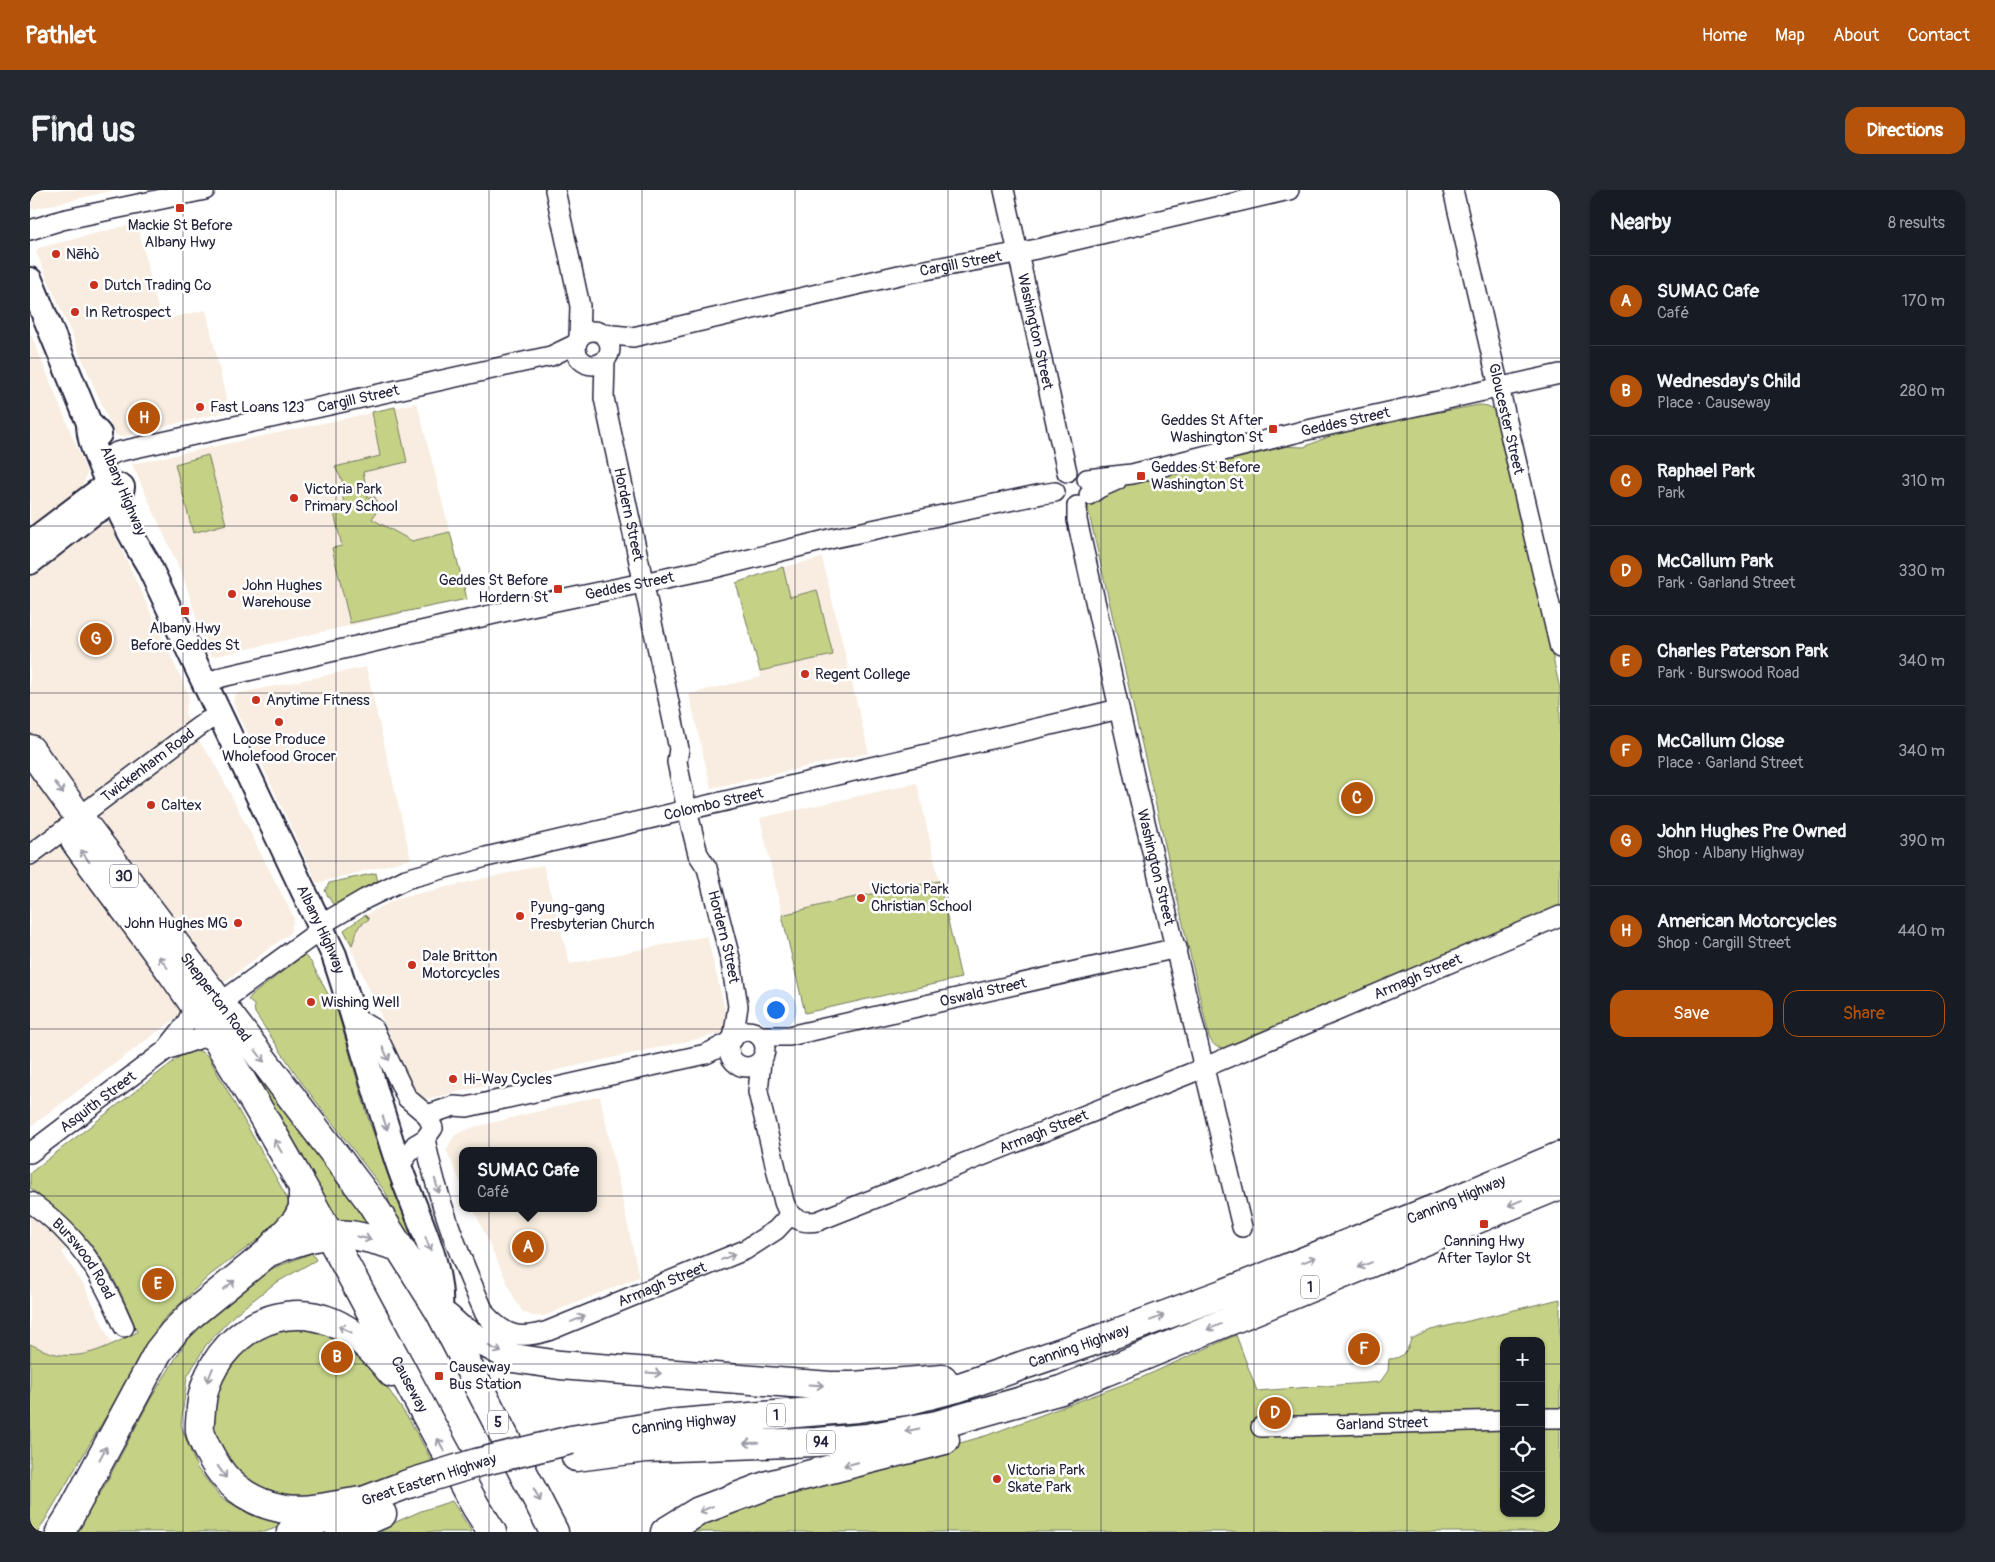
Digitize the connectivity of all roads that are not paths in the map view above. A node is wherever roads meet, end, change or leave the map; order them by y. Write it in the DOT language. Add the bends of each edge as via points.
graph roads {
  1 [pos="205,190"];
  2 [pos="555,190"];
  3 [pos="1004,190"];
  4 [pos="1289,190"];
  5 [pos="1453,190"];
  6 [pos="30,230"];
  7 [pos="1018,252"];
  8 [pos="30,280"];
  9 [pos="633,336"];
  10 [pos="587,345"];
  11 [pos="607,357"];
  12 [pos="1560,374"];
  13 [pos="1500,388"];
  14 [pos="604,398"];
  15 [pos="89,423"];
  16 [pos="108,456"];
  17 [pos="1067,472"];
  18 [pos="115,490"];
  19 [pos="1055,492"];
  20 [pos="1084,494"];
  21 [pos="30,542"];
  22 [pos="30,562"];
  23 [pos="644,582"];
  24 [pos="1557,620"];
  25 [pos="1560,648"];
  26 [pos="205,684"];
  27 [pos="1120,710"];
  28 [pos="220,716"];
  29 [pos="30,749"];
  30 [pos="30,780"];
  31 [pos="693,808"];
  32 [pos="72,823"];
  33 [pos="30,855"];
  34 [pos="1560,916"];
  35 [pos="320,928"];
  36 [pos="1177,948"];
  37 [pos="193,1001"];
  38 [pos="220,1003"];
  39 [pos="738,1006"];
  40 [pos="355,1018"];
  41 [pos="731,1041"];
  42 [pos="221,1046"];
  43 [pos="166,1050"];
  44 [pos="753,1052"];
  45 [pos="706,1054"];
  46 [pos="1203,1068"];
  47 [pos="428,1127"];
  48 [pos="30,1153"];
  49 [pos="1560,1156"];
  50 [pos="398,1166"];
  51 [pos="1560,1185"];
  52 [pos="303,1188"];
  53 [pos="30,1202"];
  54 [pos="791,1214"];
  55 [pos="1242,1227"];
  56 [pos="328,1234"];
  57 [pos="399,1247"];
  58 [pos="266,1254"];
  59 [pos="440,1312"];
  60 [pos="124,1327"];
  61 [pos="979,1382"];
  62 [pos="1060,1390"];
  63 [pos="425,1415"];
  64 [pos="1545,1418"];
  65 [pos="1560,1418"];
  66 [pos="1500,1420"];
  67 [pos="1261,1427"];
  68 [pos="573,1448"];
  69 [pos="412,1492"];
  70 [pos="363,1501"];
  71 [pos="60,1532"];
  72 [pos="291,1532"];
  73 [pos="340,1532"];
  74 [pos="492,1532"];
  75 [pos="554,1532"];
  76 [pos="665,1532"];
  1 -- 6 [label="street" via="62,220"];
  2 -- 10 [label="street, Hordern Street"];
  3 -- 7 [label="street, Washington Street"];
  4 -- 7 [label="street, Cargill Street"];
  5 -- 13 [label="street, Gloucester Street"];
  7 -- 9 [label="street, Cargill Street"];
  7 -- 17 [label="street, Washington Street"];
  8 -- 15 [label="main road, Albany Highway"];
  9 -- 10 [label="street, Cargill Street"];
  9 -- 11 [label="street, Cargill Street"];
  10 -- 11 [label="street" via="598,365"];
  10 -- 11 [label="street" via="609,341"];
  10 -- 14 [label="street, Hordern Street"];
  10 -- 16 [label="street, Cargill Street" via="551,356 216,429"];
  11 -- 14 [label="street, Hordern Street"];
  12 -- 13 [label="street, Geddes Street"];
  13 -- 20 [label="street, Geddes Street" via="1303,431 1132,474"];
  13 -- 24 [label="street, Gloucester Street"];
  14 -- 23 [label="street, Hordern Street"];
  15 -- 16 [label="main road, Albany Highway" via="99,433"];
  15 -- 18 [label="main road, Albany Highway" via="89,437"];
  16 -- 18 [label="main road, Albany Highway"];
  17 -- 19 [label="street" via="1059,478"];
  17 -- 20 [label="street" via="1076,472"];
  18 -- 21 [label="main road"];
  18 -- 22 [label="main road" via="94,512"];
  18 -- 26 [label="main road, Albany Highway" via="144,537 148,564"];
  19 -- 20 [label="street" via="1063,504"];
  19 -- 23 [label="street, Geddes Street" via="841,536"];
  20 -- 27 [label="street, Washington Street" via="1077,520"];
  23 -- 26 [label="street, Geddes Street" via="222,676"];
  23 -- 31 [label="street, Hordern Street" via="679,749 677,762"];
  24 -- 25 [label="street, Gloucester Street"];
  26 -- 28 [label="main road, Albany Highway"];
  27 -- 31 [label="street, Colombo Street"];
  27 -- 36 [label="street, Washington Street"];
  28 -- 32 [label="street, Twickenham Road" via="197,728"];
  28 -- 35 [label="main road, Albany Highway"];
  29 -- 32 [label="highway, Shepperton Road / 30, one-way"];
  30 -- 32 [label="highway, Shepperton Road / 30"];
  31 -- 35 [label="street, Colombo Street" via="406,879 365,899"];
  31 -- 39 [label="street, Hordern Street" via="698,854 707,868"];
  32 -- 33 [label="street, Twickenham Road"];
  37 -- 32 [label="highway, Shepperton Road / 30, one-way"];
  32 -- 38 [label="highway, Shepperton Road / 30"];
  34 -- 46 [label="street, Armagh Street"];
  35 -- 38 [label="street"];
  35 -- 40 [label="main road, Albany Highway" via="334,955"];
  36 -- 44 [label="street, Oswald Street" via="790,1036"];
  36 -- 46 [label="street, Washington Street"];
  37 -- 42 [label="highway, Shepperton Road / 30"];
  37 -- 43 [label="street, Asquith Street" via="190,1018"];
  38 -- 57 [label="highway, Shepperton Road / 30, one-way" via="371,1202"];
  39 -- 41 [label="street, Hordern Street"];
  39 -- 44 [label="street, Hordern Street"];
  40 -- 47 [label="street, one-way" via="374,1029 407,1098"];
  40 -- 50 [label="main road, Albany Highway, one-way"];
  41 -- 44 [label="street" via="729,1051"];
  41 -- 44 [label="street, Oswald Street" via="744,1031"];
  41 -- 45 [label="street, Oswald Street"];
  42 -- 43 [label="street, Asquith Street" via="204,1038"];
  52 -- 42 [label="highway, Shepperton Road / 30, one-way"];
  43 -- 48 [label="street, Asquith Street"];
  44 -- 45 [label="street, Oswald Street"];
  44 -- 54 [label="street, Hordern Street" via="758,1092 784,1202"];
  45 -- 47 [label="street, Oswald Street" via="467,1107 454,1106"];
  46 -- 54 [label="street, Armagh Street" via="818,1221 808,1223"];
  46 -- 55 [label="street, Washington Street"];
  47 -- 50 [label="street"];
  47 -- 54 [label="street, Armagh Street, one-way" via="430,1166 449,1226 485,1314 505,1332 520,1336 548,1331 745,1250 776,1230"];
  61 -- 49 [label="highway, Canning Highway / 1, one-way" via="1225,1293"];
  50 -- 59 [label="main road, Albany Highway, one-way" via="431,1254 442,1295"];
  51 -- 62 [label="highway, Canning Highway / 1, one-way"];
  52 -- 56 [label="highway, Shepperton Road / 30"];
  52 -- 58 [label="highway" via="303,1208 297,1220"];
  53 -- 60 [label="street, Burswood Road" via="84,1251 107,1288"];
  56 -- 57 [label="highway, one-way" via="365,1237"];
  56 -- 58 [label="highway" via="303,1239"];
  56 -- 63 [label="highway, Causeway"];
  57 -- 59 [label="highway, 5"];
  71 -- 58 [label="highway, one-way" via="158,1352 191,1315"];
  59 -- 61 [label="highway, one-way" via="459,1329 513,1358 560,1365 830,1386 935,1378"];
  59 -- 75 [label="highway, 5, one-way"];
  61 -- 68 [label="highway, Canning Highway / 1" via="882,1405 667,1424"];
  62 -- 68 [label="highway, Canning Highway / 94, one-way" via="937,1425 867,1438"];
  62 -- 76 [label="highway, one-way" via="1001,1422 935,1443 768,1484 699,1511"];
  63 -- 70 [label="highway, one-way" via="387,1366 350,1332 330,1321 311,1316 274,1318 247,1330 223,1352 211,1370 202,1395 200,1429 209,1454 226,1479 245,1494 281,1508 300,1510"];
  74 -- 63 [label="highway, Causeway, one-way"];
  64 -- 65 [label="street"];
  66 -- 67 [label="street, Garland Street"];
  68 -- 69 [label="highway, Great Eastern Highway / 94" via="493,1475"];
  69 -- 70 [label="highway, Great Eastern Highway"];
  69 -- 73 [label="highway, Great Eastern Highway / 94"];
  70 -- 72 [label="highway, Great Eastern Highway"];
}
